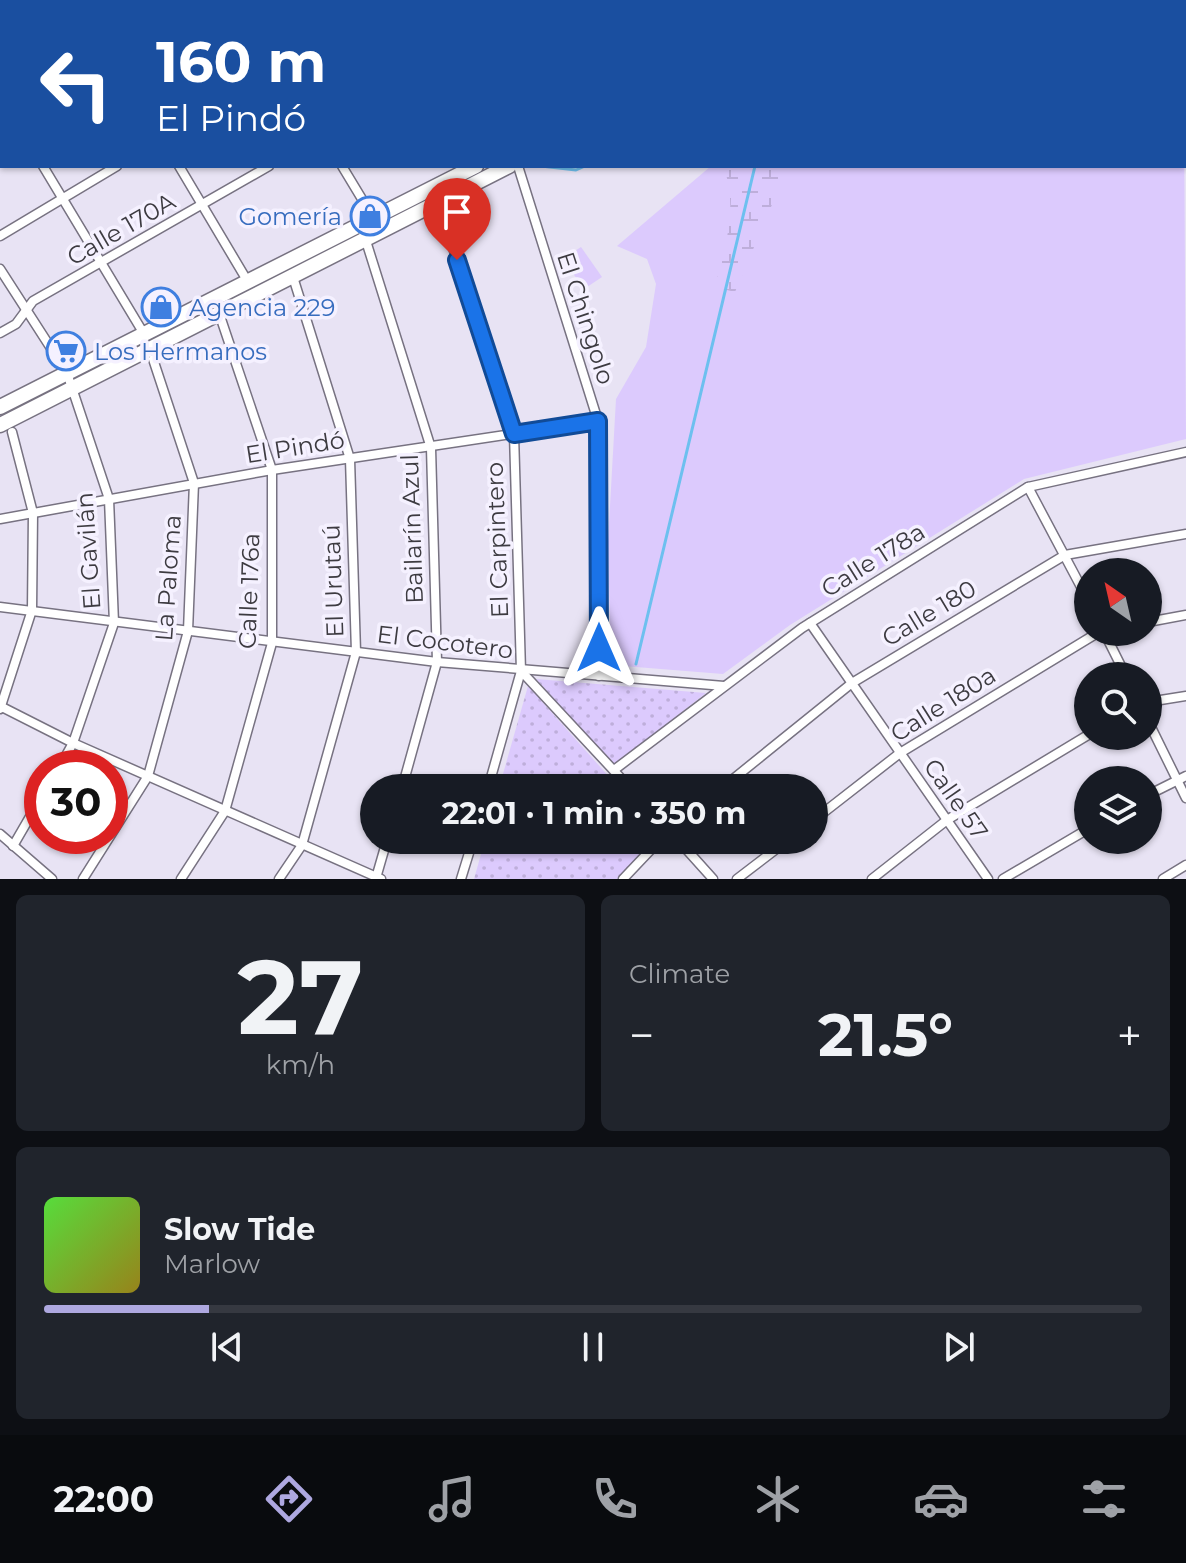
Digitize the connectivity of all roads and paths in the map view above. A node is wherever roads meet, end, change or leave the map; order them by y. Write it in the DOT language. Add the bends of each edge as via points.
graph roads {
  1 [pos="44,168"];
  2 [pos="114,168"];
  3 [pos="180,168"];
  4 [pos="266,168"];
  5 [pos="343,168"];
  6 [pos="468,168"];
  7 [pos="505,168"];
  8 [pos="519,168"];
  9 [pos="63,199"];
  10 [pos="438,202"];
  11 [pos="203,205"];
  12 [pos="368,222"];
  13 [pos="0,236"];
  14 [pos="366,240"];
  15 [pos="102,263"];
  16 [pos="0,269"];
  17 [pos="293,277"];
  18 [pos="248,282"];
  19 [pos="218,297"];
  20 [pos="26,311"];
  21 [pos="218,314"];
  22 [pos="0,333"];
  23 [pos="144,334"];
  24 [pos="153,359"];
  25 [pos="67,373"];
  26 [pos="73,389"];
  27 [pos="0,407"];
  28 [pos="598,421"];
  29 [pos="6,428"];
  30 [pos="514,434"];
  31 [pos="431,448"];
  32 [pos="1186,452"];
  33 [pos="350,459"];
  34 [pos="272,470"];
  35 [pos="194,483"];
  36 [pos="1028,487"];
  37 [pos="109,499"];
  38 [pos="33,513"];
  39 [pos="0,519"];
  40 [pos="1186,534"];
  41 [pos="1065,555"];
  42 [pos="1074,573"];
  43 [pos="0,607"];
  44 [pos="32,610"];
  45 [pos="1186,615"];
  46 [pos="1162,619"];
  47 [pos="114,623"];
  48 [pos="810,623"];
  49 [pos="188,631"];
  50 [pos="272,643"];
  51 [pos="1079,646"];
  52 [pos="356,652"];
  53 [pos="437,662"];
  54 [pos="521,671"];
  55 [pos="599,676"];
  56 [pos="852,683"];
  57 [pos="724,686"];
  58 [pos="1186,696"];
  59 [pos="1162,700"];
  60 [pos="1,707"];
  61 [pos="73,743"];
  62 [pos="1074,743"];
  63 [pos="1162,745"];
  64 [pos="69,750"];
  65 [pos="900,753"];
  66 [pos="614,770"];
  67 [pos="406,774"];
  68 [pos="492,774"];
  69 [pos="618,774"];
  70 [pos="739,774"];
  71 [pos="148,776"];
  72 [pos="1181,777"];
  73 [pos="1162,787"];
  74 [pos="1186,798"];
  75 [pos="828,809"];
  76 [pos="225,811"];
  77 [pos="947,820"];
  78 [pos="24,827"];
  79 [pos="0,834"];
  80 [pos="1074,837"];
  81 [pos="302,845"];
  82 [pos="13,846"];
  83 [pos="384,854"];
  84 [pos="469,854"];
  85 [pos="647,854"];
  86 [pos="691,854"];
  87 [pos="770,854"];
  88 [pos="1186,865"];
  89 [pos="378,878"];
  90 [pos="52,879"];
  91 [pos="83,879"];
  92 [pos="181,879"];
  93 [pos="279,879"];
  94 [pos="461,879"];
  95 [pos="623,879"];
  96 [pos="713,879"];
  97 [pos="737,879"];
  98 [pos="872,879"];
  99 [pos="988,879"];
  100 [pos="1003,879"];
  101 [pos="1163,879"];
  1 -- 9 [label="street"];
  2 -- 9 [label="street"];
  3 -- 11 [label="street"];
  4 -- 11 [label="street, Calle 170A"];
  5 -- 12 [label="street, Bailarín Azul"];
  6 -- 12 [label="main road"];
  7 -- 10 [label="main road"];
  8 -- 28 [label="street, El Chingolo"];
  9 -- 13 [label="street"];
  9 -- 15 [label="street"];
  10 -- 14 [label="main road"];
  10 -- 30 [label="street, El Carpintero"];
  11 -- 15 [label="street, Calle 170A"];
  11 -- 18 [label="street"];
  12 -- 14 [label="street, Bailarín Azul"];
  12 -- 18 [label="main road"];
  14 -- 17 [label="main road"];
  14 -- 31 [label="street, Bailarín Azul"];
  15 -- 20 [label="street, Calle 170A" via="33,301"];
  15 -- 23 [label="street"];
  16 -- 20 [label="street, El Gavilán"];
  17 -- 21 [label="main road"];
  17 -- 33 [label="street, El Urutaú"];
  18 -- 19 [label="main road"];
  19 -- 21 [label="street, Calle 176a"];
  19 -- 23 [label="main road"];
  20 -- 22 [label="street, Calle 170A"];
  20 -- 25 [label="street, El Gavilán"];
  21 -- 26 [label="main road"];
  21 -- 34 [label="street, Calle 176a"];
  23 -- 25 [label="main road"];
  24 -- 35 [label="street, La Paloma"];
  25 -- 26 [label="street, El Gavilán"];
  25 -- 27 [label="main road"];
  26 -- 29 [label="main road"];
  26 -- 37 [label="street, El Gavilán"];
  28 -- 30 [label="street, El Pindó"];
  28 -- 55 [label="street, El Chingolo"];
  29 -- 38 [label="street"];
  30 -- 31 [label="street, El Pindó"];
  30 -- 54 [label="street, El Carpintero"];
  31 -- 33 [label="street, El Pindó"];
  31 -- 53 [label="street, Bailarín Azul"];
  32 -- 36 [label="street, Calle 178a"];
  33 -- 34 [label="street, El Pindó"];
  33 -- 52 [label="street, El Urutaú"];
  34 -- 35 [label="street, El Pindó"];
  34 -- 50 [label="street, Calle 176a"];
  35 -- 37 [label="street, El Pindó"];
  35 -- 49 [label="street, La Paloma"];
  36 -- 41 [label="street"];
  36 -- 48 [label="street, Calle 178a"];
  37 -- 38 [label="street, El Pindó"];
  37 -- 47 [label="street, El Gavilán"];
  38 -- 39 [label="street, El Pindó"];
  38 -- 44 [label="street"];
  40 -- 41 [label="street, Calle 180"];
  41 -- 42 [label="street"];
  41 -- 56 [label="street, Calle 180"];
  43 -- 44 [label="street, El Cocotero"];
  44 -- 47 [label="street, El Cocotero"];
  44 -- 60 [label="street"];
  45 -- 46 [label="street"];
  47 -- 49 [label="street, El Cocotero"];
  47 -- 61 [label="street, El Gavilán"];
  48 -- 56 [label="street, Calle 57"];
  48 -- 57 [label="street, Calle 178a"];
  49 -- 50 [label="street, El Cocotero"];
  49 -- 71 [label="street, La Paloma"];
  50 -- 52 [label="street, El Cocotero"];
  50 -- 76 [label="street, Calle 176a"];
  51 -- 65 [label="street, Calle 180a"];
  52 -- 53 [label="street, El Cocotero"];
  52 -- 81 [label="street, El Urutaú"];
  53 -- 54 [label="street, El Cocotero"];
  53 -- 67 [label="street, Bailarín Azul"];
  54 -- 55 [label="street, El Cocotero"];
  54 -- 66 [label="street"];
  54 -- 68 [label="street, El Carpintero"];
  55 -- 57 [label="street, El Cocotero"];
  56 -- 65 [label="street, Calle 57"];
  56 -- 70 [label="street, Calle 180"];
  57 -- 66 [label="street, Calle 178a"];
  58 -- 59 [label="street"];
  60 -- 61 [label="street"];
  61 -- 64 [label="street, El Gavilán"];
  61 -- 71 [label="street"];
  62 -- 77 [label="street"];
  63 -- 72 [label="street"];
  65 -- 75 [label="street, Calle 180a"];
  65 -- 77 [label="street, Calle 57"];
  66 -- 69 [label="street"];
  71 -- 76 [label="street"];
  71 -- 91 [label="street, La Paloma"];
  72 -- 73 [label="street"];
  72 -- 74 [label="street"];
  76 -- 81 [label="street"];
  76 -- 92 [label="street, Calle 176a"];
  77 -- 98 [label="street"];
  77 -- 99 [label="street, Calle 57"];
  78 -- 82 [label="street"];
  79 -- 82 [label="street"];
  80 -- 100 [label="street"];
  81 -- 89 [label="street"];
  81 -- 93 [label="street, El Urutaú"];
  82 -- 90 [label="street"];
  83 -- 89 [label="street"];
  84 -- 94 [label="street"];
  85 -- 95 [label="street"];
  86 -- 96 [label="street"];
  87 -- 97 [label="street"];
  88 -- 101 [label="street"];
}
